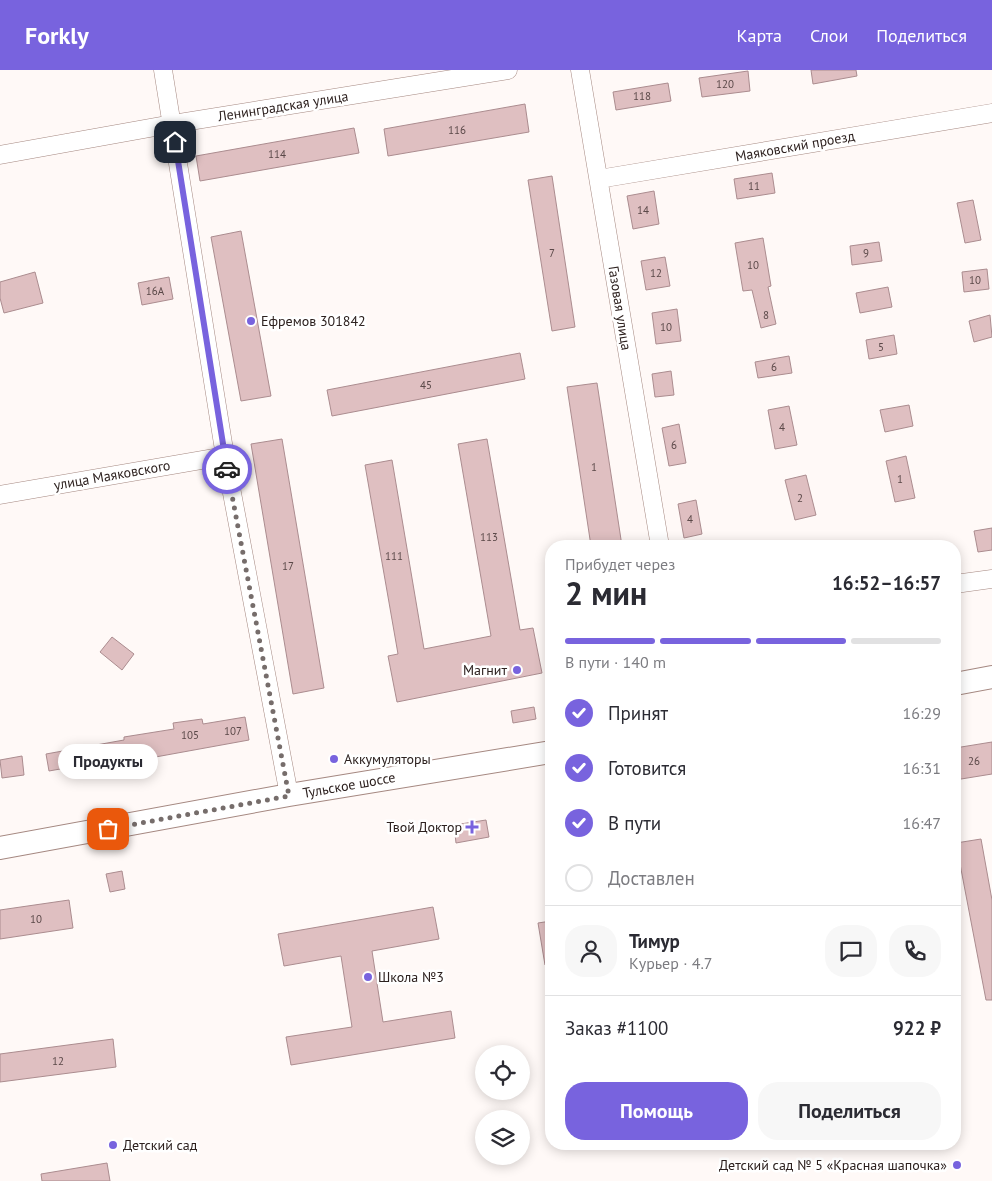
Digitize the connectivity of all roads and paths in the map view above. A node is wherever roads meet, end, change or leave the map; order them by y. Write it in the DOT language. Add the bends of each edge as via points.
graph roads {
  1 [pos="163,70"];
  2 [pos="508,70"];
  3 [pos="580,70"];
  4 [pos="992,113"];
  5 [pos="172,124"];
  6 [pos="0,155"];
  7 [pos="599,179"];
  8 [pos="225,456"];
  9 [pos="0,495"];
  10 [pos="659,540"];
  11 [pos="992,579"];
  12 [pos="961,583"];
  13 [pos="992,677"];
  14 [pos="961,683"];
  15 [pos="545,753"];
  16 [pos="289,796"];
  17 [pos="0,848"];
  1 -- 5 [label="street"];
  2 -- 5 [label="street, Ленинградская улица"];
  3 -- 7 [label="street, Газовая улица"];
  4 -- 7 [label="street, Маяковский проезд"];
  5 -- 6 [label="street, Ленинградская улица"];
  5 -- 8 [label="street"];
  7 -- 10 [label="street, Газовая улица"];
  8 -- 9 [label="street, улица Маяковского"];
  8 -- 16 [label="street"];
  11 -- 12 [label="street"];
  13 -- 14 [label="main road"];
  15 -- 16 [label="main road, Тульское шоссе"];
  16 -- 17 [label="main road, Тульское шоссе"];
}
